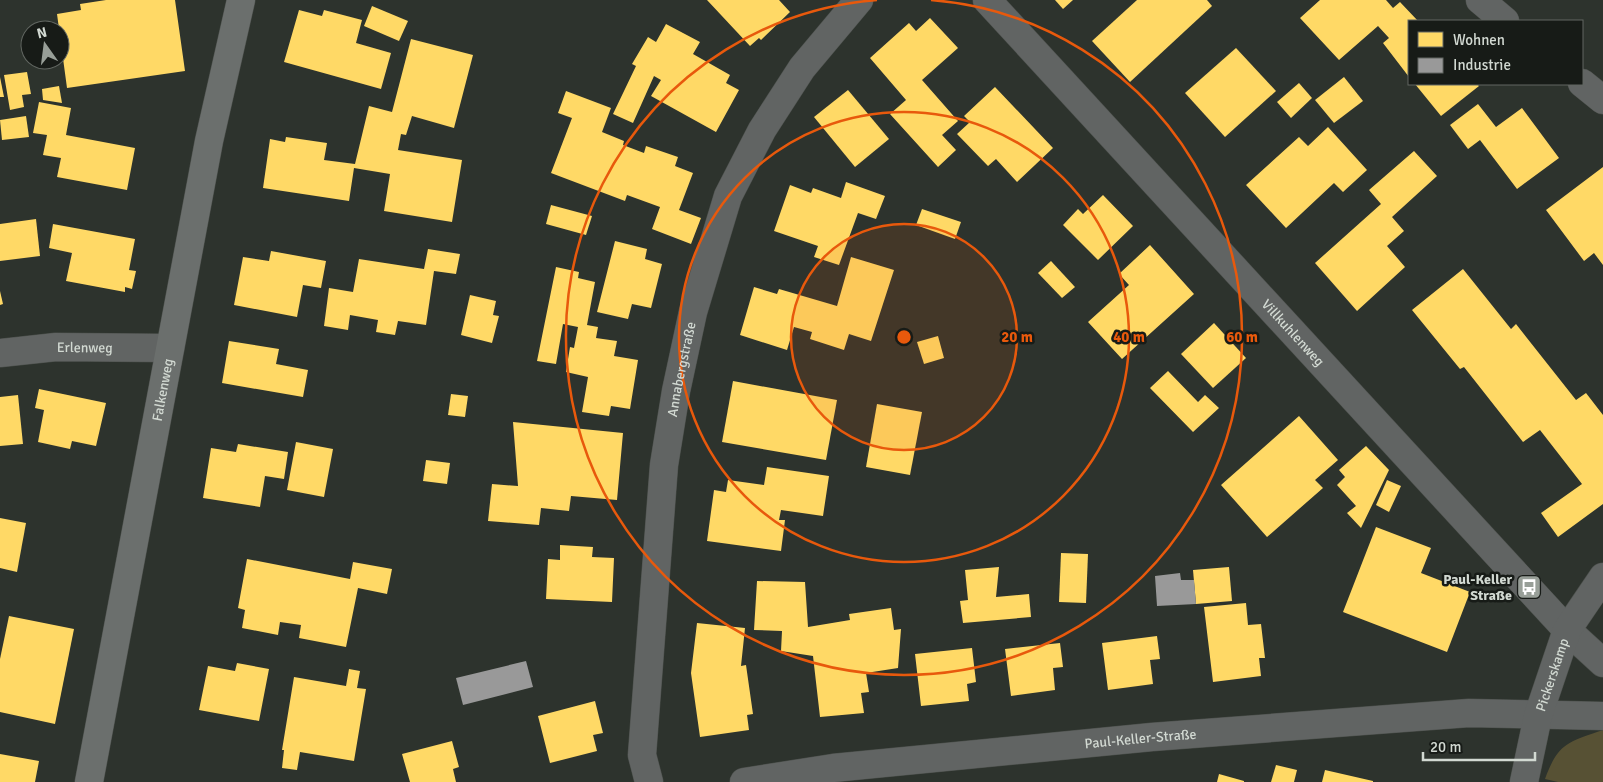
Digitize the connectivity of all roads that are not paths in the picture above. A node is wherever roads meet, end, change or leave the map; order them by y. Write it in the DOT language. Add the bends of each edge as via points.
graph roads {
  1 [pos="241,0"];
  2 [pos="859,0"];
  3 [pos="988,0"];
  4 [pos="1480,0"];
  5 [pos="1504,20"];
  6 [pos="1583,84"];
  7 [pos="1603,100"];
  8 [pos="170,348"];
  9 [pos="0,353"];
  10 [pos="1603,577"];
  11 [pos="1567,630"];
  12 [pos="1603,663"];
  13 [pos="1538,716"];
  14 [pos="1603,716"];
  15 [pos="934,770"];
  16 [pos="89,782"];
  17 [pos="649,782"];
  18 [pos="744,782"];
  19 [pos="1524,782"];
  1 -- 8 [label="main road, Falkenweg" via="209,141"];
  2 -- 17 [label="street, Annabergstraße" via="802,68 762,130 728,196 693,312 664,465 642,755"];
  3 -- 11 [label="street, Villkuhlenweg"];
  4 -- 5 [label="street"];
  6 -- 7 [label="street"];
  8 -- 9 [label="street, Erlenweg" via="56,347"];
  8 -- 16 [label="main road, Falkenweg"];
  10 -- 11 [label="street, Pickerskamp"];
  11 -- 12 [label="street, Villkuhlenweg"];
  11 -- 13 [label="street, Pickerskamp"];
  13 -- 14 [label="street"];
  13 -- 15 [label="street, Paul-Keller-Straße" via="1469,713 1088,742"];
  13 -- 19 [label="street, Pickerskamp"];
  15 -- 18 [label="street, Paul-Keller-Straße" via="833,768"];
}
